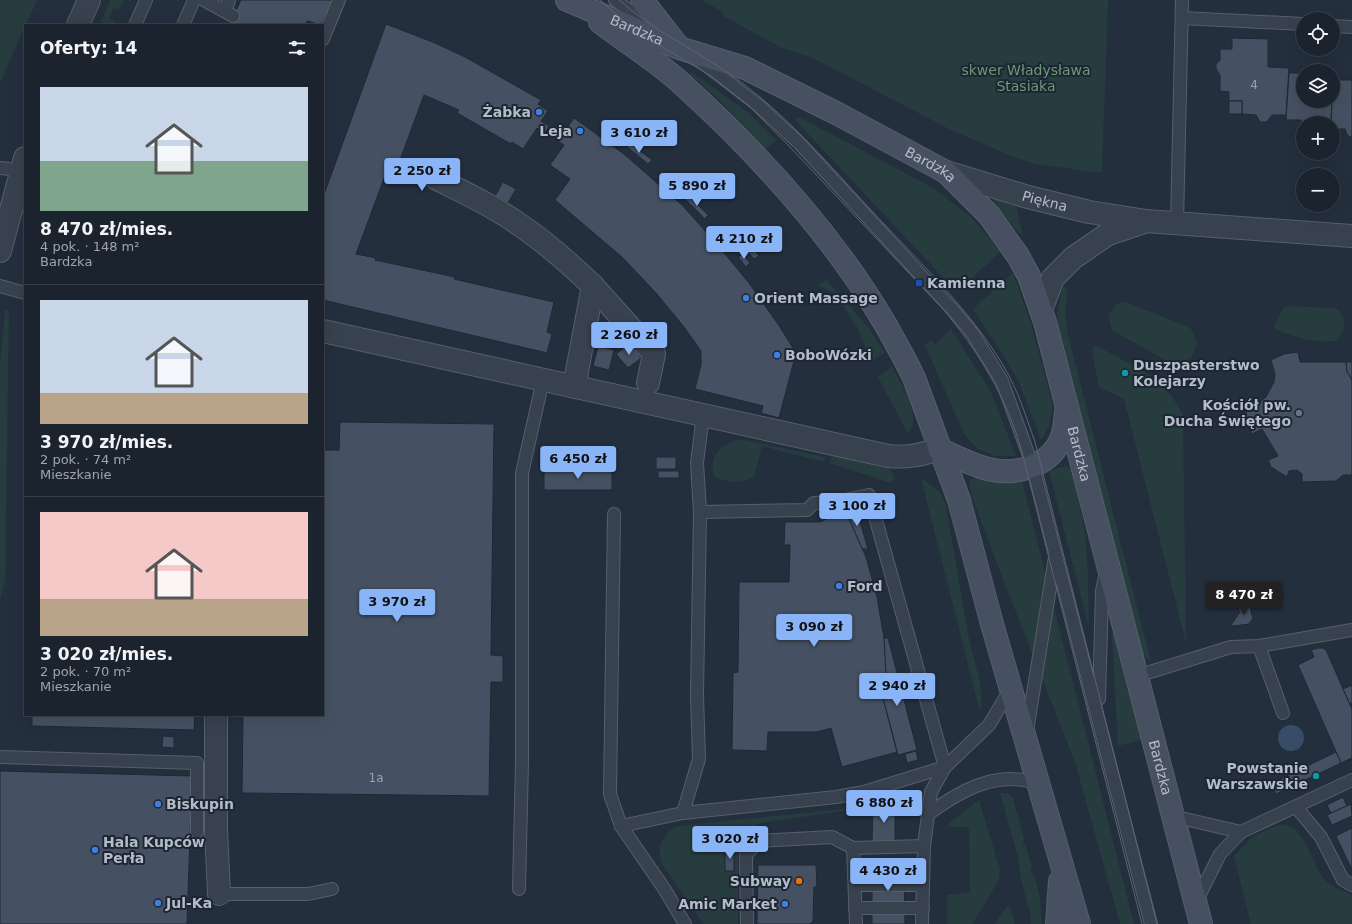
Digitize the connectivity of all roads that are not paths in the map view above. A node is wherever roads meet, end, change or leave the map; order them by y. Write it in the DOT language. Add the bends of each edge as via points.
graph roads {
  1 [pos="90,0"];
  2 [pos="146,0"];
  3 [pos="194,0"];
  4 [pos="204,0"];
  5 [pos="339,0"];
  6 [pos="616,0"];
  7 [pos="642,0"];
  8 [pos="1182,0"];
  9 [pos="572,2"];
  10 [pos="229,9"];
  11 [pos="1182,18"];
  12 [pos="78,24"];
  13 [pos="135,24"];
  14 [pos="183,24"];
  15 [pos="1296,24"];
  16 [pos="1340,26"];
  17 [pos="1352,27"];
  18 [pos="324,37"];
  19 [pos="679,48"];
  20 [pos="15,167"];
  21 [pos="946,172"];
  22 [pos="438,179"];
  23 [pos="1146,221"];
  24 [pos="1177,223"];
  25 [pos="1352,236"];
  26 [pos="0,251"];
  27 [pos="0,286"];
  28 [pos="593,286"];
  29 [pos="24,296"];
  30 [pos="1041,310"];
  31 [pos="324,331"];
  32 [pos="542,380"];
  33 [pos="648,383"];
  34 [pos="574,387"];
  35 [pos="1066,405"];
  36 [pos="703,415"];
  37 [pos="939,449"];
  38 [pos="1033,467"];
  39 [pos="700,512"];
  40 [pos="614,514"];
  41 [pos="1056,552"];
  42 [pos="1108,563"];
  43 [pos="1352,630"];
  44 [pos="1259,646"];
  45 [pos="1137,676"];
  46 [pos="1012,687"];
  47 [pos="1283,713"];
  48 [pos="216,716"];
  49 [pos="1026,737"];
  50 [pos="1103,738"];
  51 [pos="0,757"];
  52 [pos="945,767"];
  53 [pos="1352,780"];
  54 [pos="1038,782"];
  55 [pos="1296,807"];
  56 [pos="683,813"];
  57 [pos="928,814"];
  58 [pos="1172,816"];
  59 [pos="620,826"];
  60 [pos="197,832"];
  61 [pos="1241,832"];
  62 [pos="924,846"];
  63 [pos="853,848"];
  64 [pos="1060,857"];
  65 [pos="855,885"];
  66 [pos="923,885"];
  67 [pos="1352,885"];
  68 [pos="332,889"];
  69 [pos="519,889"];
  70 [pos="219,894"];
  71 [pos="1195,903"];
  72 [pos="856,908"];
  73 [pos="923,908"];
  74 [pos="685,924"];
  75 [pos="747,924"];
  76 [pos="856,924"];
  77 [pos="922,924"];
  78 [pos="1057,924"];
  79 [pos="1079,924"];
  80 [pos="1151,924"];
  81 [pos="1201,924"];
  1 -- 12 [label="street"];
  2 -- 13 [label="lane"];
  3 -- 14 [label="lane"];
  4 -- 10 [label="lane"];
  5 -- 18 [label="lane"];
  6 -- 19 [label="lane"];
  7 -- 19 [label="street"];
  8 -- 11 [label="lane"];
  9 -- 19 [label="street, Bardzka"];
  9 -- 37 [label="street, Bardzka" via="681,83 746,146 809,217 867,292 903,355 914,378"];
  11 -- 15 [label="lane"];
  11 -- 24 [label="lane"];
  16 -- 17 [label="lane"];
  19 -- 21 [label="street, Bardzka" via="745,68"];
  19 -- 38 [label="lane" via="705,64 759,106 799,143 954,311 973,334 1002,381"];
  20 -- 26 [label="street"];
  21 -- 23 [label="street, Piękna" via="1042,201"];
  21 -- 30 [label="street, Bardzka" via="989,215 1014,250 1029,276"];
  22 -- 28 [label="street" via="520,225 567,260"];
  23 -- 24 [label="street, Piękna"];
  23 -- 30 [label="street, Piękna" via="1108,234 1073,258 1053,278"];
  24 -- 25 [label="street, Piękna"];
  27 -- 29 [label="lane"];
  28 -- 33 [label="street" via="654,354"];
  28 -- 34 [label="street"];
  30 -- 35 [label="street, Bardzka"];
  31 -- 32 [label="street"];
  32 -- 34 [label="street"];
  32 -- 69 [label="lane" via="522,473 522,762"];
  34 -- 36 [label="street"];
  35 -- 38 [label="street" via="1062,437 1046,458"];
  35 -- 42 [label="street, Bardzka"];
  36 -- 37 [label="street" via="888,456 905,458"];
  36 -- 39 [label="lane" via="697,463"];
  37 -- 38 [label="street" via="988,469 1016,471"];
  37 -- 46 [label="street, Bardzka" via="959,500 992,624"];
  38 -- 41 [label="lane"];
  39 -- 52 [label="lane" via="807,510 814,503 835,502 869,495"];
  39 -- 56 [label="lane" via="699,759"];
  40 -- 59 [label="lane" via="610,794"];
  41 -- 49 [label="lane"];
  41 -- 50 [label="lane"];
  42 -- 45 [label="street, Bardzka"];
  42 -- 50 [label="lane" via="1102,591 1098,692"];
  43 -- 44 [label="lane"];
  44 -- 45 [label="lane" via="1231,647"];
  44 -- 47 [label="lane"];
  45 -- 58 [label="street, Bardzka"];
  46 -- 49 [label="street, Bardzka"];
  46 -- 52 [label="lane" via="988,725"];
  48 -- 70 [label="street"];
  49 -- 54 [label="street, Bardzka"];
  50 -- 80 [label="lane"];
  51 -- 60 [label="lane" via="197,763"];
  52 -- 56 [label="lane" via="864,792 836,797"];
  52 -- 57 [label="lane" via="931,792"];
  53 -- 55 [label="lane"];
  54 -- 57 [label="lane" via="1010,779 987,782 948,800"];
  54 -- 64 [label="street, Bardzka"];
  55 -- 61 [label="lane"];
  55 -- 67 [label="lane" via="1321,837 1343,880"];
  56 -- 59 [label="lane"];
  57 -- 62 [label="lane"];
  58 -- 61 [label="lane"];
  58 -- 71 [label="street, Bardzka"];
  59 -- 74 [label="lane" via="665,890"];
  61 -- 71 [label="lane" via="1220,854"];
  62 -- 63 [label="lane"];
  62 -- 66 [label="lane"];
  63 -- 65 [label="lane"];
  63 -- 75 [label="lane" via="832,838 759,841 746,855"];
  64 -- 78 [label="street"];
  64 -- 79 [label="street, Bardzka"];
  65 -- 66 [label="lane"];
  65 -- 72 [label="lane"];
  66 -- 73 [label="lane"];
  68 -- 70 [label="lane" via="308,894"];
  71 -- 81 [label="street, Bardzka"];
  72 -- 73 [label="lane"];
  72 -- 76 [label="lane"];
  73 -- 77 [label="lane"];
}
